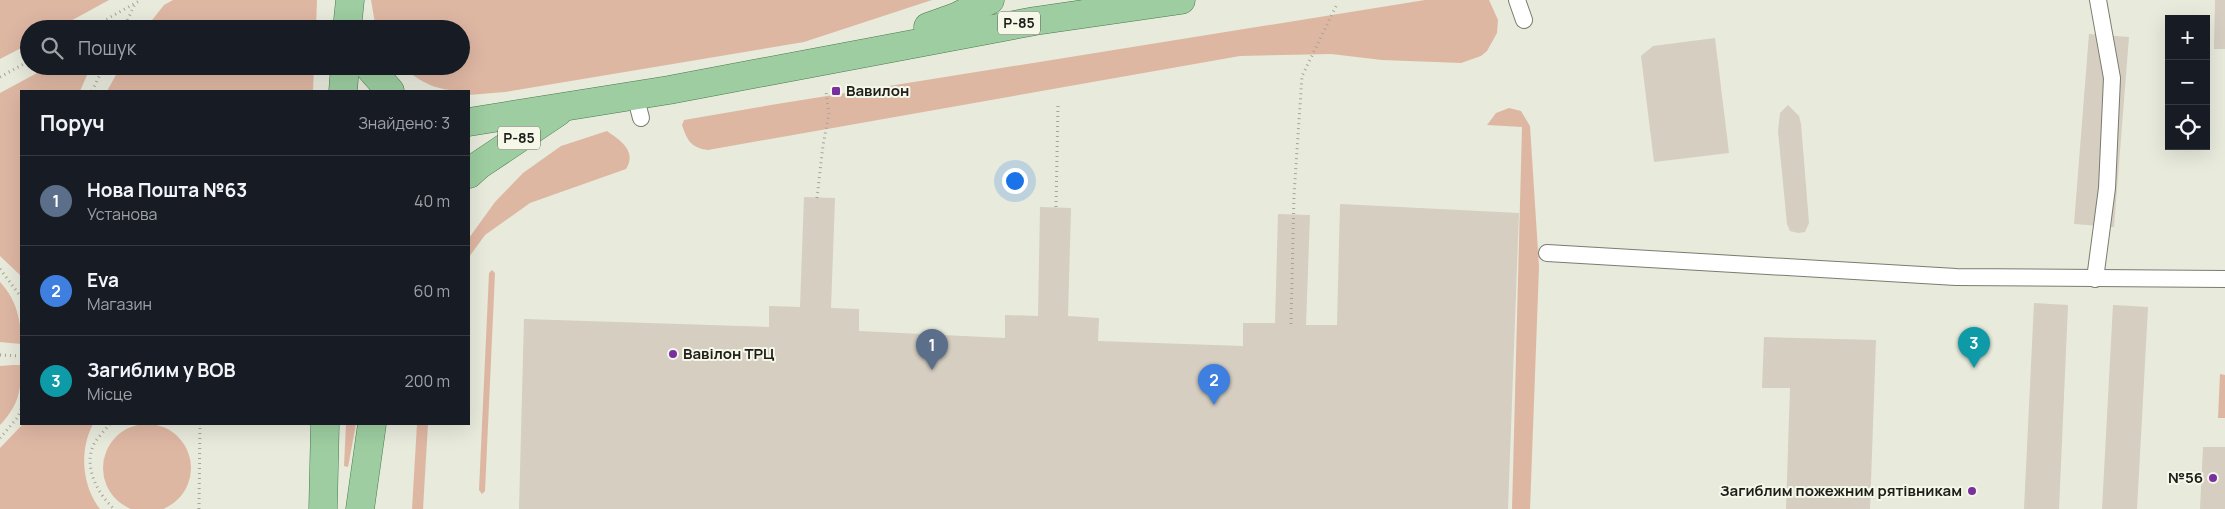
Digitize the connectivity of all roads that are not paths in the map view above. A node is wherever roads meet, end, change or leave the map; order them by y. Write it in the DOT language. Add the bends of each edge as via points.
graph roads {
  1 [pos="990,0"];
  2 [pos="1181,0"];
  3 [pos="1517,0"];
  4 [pos="2098,0"];
  5 [pos="1524,20"];
  6 [pos="858,52"];
  7 [pos="344,75"];
  8 [pos="376,75"];
  9 [pos="343,90"];
  10 [pos="389,90"];
  11 [pos="570,104"];
  12 [pos="470,122"];
  13 [pos="470,173"];
  14 [pos="1547,253"];
  15 [pos="2095,278"];
  16 [pos="2225,279"];
  17 [pos="325,425"];
  18 [pos="372,425"];
  19 [pos="323,509"];
  20 [pos="360,509"];
  1 -- 6 [label="main road, Р-85" via="956,17"];
  2 -- 6 [label="main road, Р-85" via="1036,20"];
  3 -- 5 [label="lane"];
  4 -- 15 [label="lane" via="2112,78 2106,188"];
  6 -- 11 [label="main road, Р-85" via="638,106"];
  7 -- 9 [label="main road"];
  8 -- 10 [label="main road"];
  11 -- 12 [label="main road"];
  11 -- 13 [label="main road, Р-85"];
  14 -- 15 [label="lane" via="1956,277"];
  15 -- 16 [label="lane"];
  17 -- 19 [label="main road"];
  18 -- 20 [label="main road"];
}
